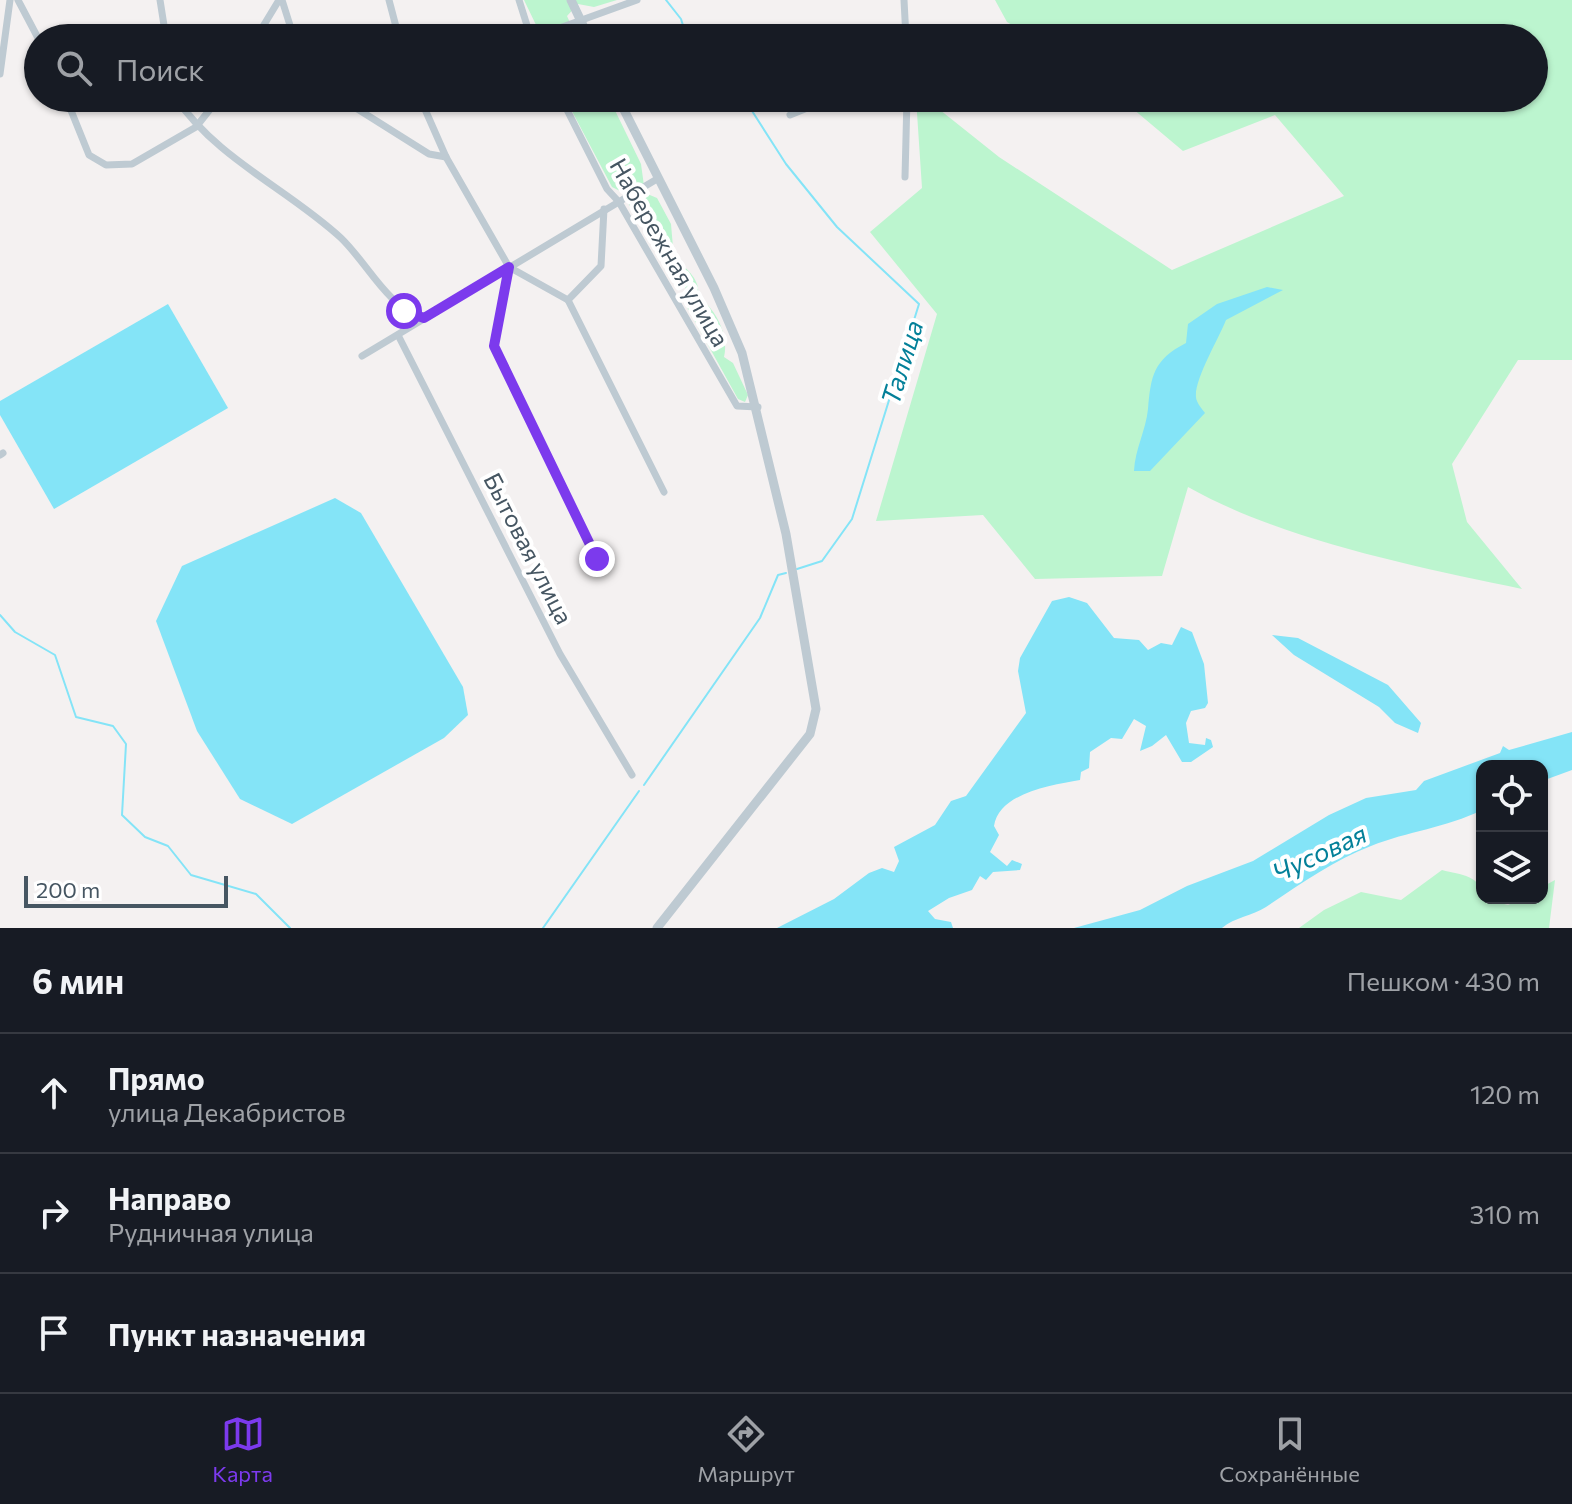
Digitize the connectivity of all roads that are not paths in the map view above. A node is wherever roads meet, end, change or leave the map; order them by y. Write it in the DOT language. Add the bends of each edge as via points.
graph roads {
  1 [pos="10,0"];
  2 [pos="18,0"];
  3 [pos="160,0"];
  4 [pos="281,0"];
  5 [pos="389,0"];
  6 [pos="519,0"];
  7 [pos="571,0"];
  8 [pos="637,0"];
  9 [pos="904,0"];
  10 [pos="580,19"];
  11 [pos="31,24"];
  12 [pos="164,24"];
  13 [pos="265,24"];
  14 [pos="289,24"];
  15 [pos="395,24"];
  16 [pos="527,24"];
  17 [pos="567,24"];
  18 [pos="582,24"];
  19 [pos="905,24"];
  20 [pos="0,74"];
  21 [pos="72,112"];
  22 [pos="186,112"];
  23 [pos="209,112"];
  24 [pos="362,112"];
  25 [pos="426,112"];
  26 [pos="568,112"];
  27 [pos="625,112"];
  28 [pos="797,112"];
  29 [pos="907,112"];
  30 [pos="790,115"];
  31 [pos="196,127"];
  32 [pos="446,157"];
  33 [pos="905,177"];
  34 [pos="657,179"];
  35 [pos="619,202"];
  36 [pos="604,209"];
  37 [pos="509,267"];
  38 [pos="568,300"];
  39 [pos="424,318"];
  40 [pos="398,335"];
  41 [pos="362,356"];
  42 [pos="758,407"];
  43 [pos="664,492"];
  44 [pos="597,559"];
  45 [pos="632,775"];
  46 [pos="657,928"];
  1 -- 20 [label="street"];
  2 -- 11 [label="street"];
  3 -- 12 [label="street"];
  4 -- 13 [label="street"];
  4 -- 14 [label="street"];
  5 -- 15 [label="street"];
  6 -- 16 [label="street"];
  7 -- 10 [label="street"];
  8 -- 10 [label="street"];
  9 -- 19 [label="street"];
  10 -- 17 [label="street"];
  10 -- 18 [label="street"];
  21 -- 31 [label="street" via="89,155 106,165 132,164"];
  22 -- 31 [label="street"];
  23 -- 31 [label="street"];
  24 -- 32 [label="street" via="429,154"];
  25 -- 32 [label="street"];
  26 -- 35 [label="street, Набережная улица" via="607,189"];
  27 -- 34 [label="street"];
  28 -- 30 [label="street"];
  29 -- 33 [label="street"];
  31 -- 39 [label="street" via="341,238 404,311"];
  32 -- 37 [label="street"];
  34 -- 35 [label="street"];
  34 -- 42 [label="street" via="714,288"];
  35 -- 36 [label="street"];
  35 -- 42 [label="street, Набережная улица" via="737,406"];
  36 -- 37 [label="street"];
  36 -- 38 [label="street" via="601,266"];
  37 -- 38 [label="street"];
  37 -- 39 [label="street"];
  37 -- 44 [label="street" via="494,346"];
  38 -- 43 [label="street"];
  39 -- 40 [label="street"];
  40 -- 41 [label="street"];
  40 -- 45 [label="street, Бытовая улица" via="560,654"];
  42 -- 46 [label="street" via="816,709 810,734"];
}
